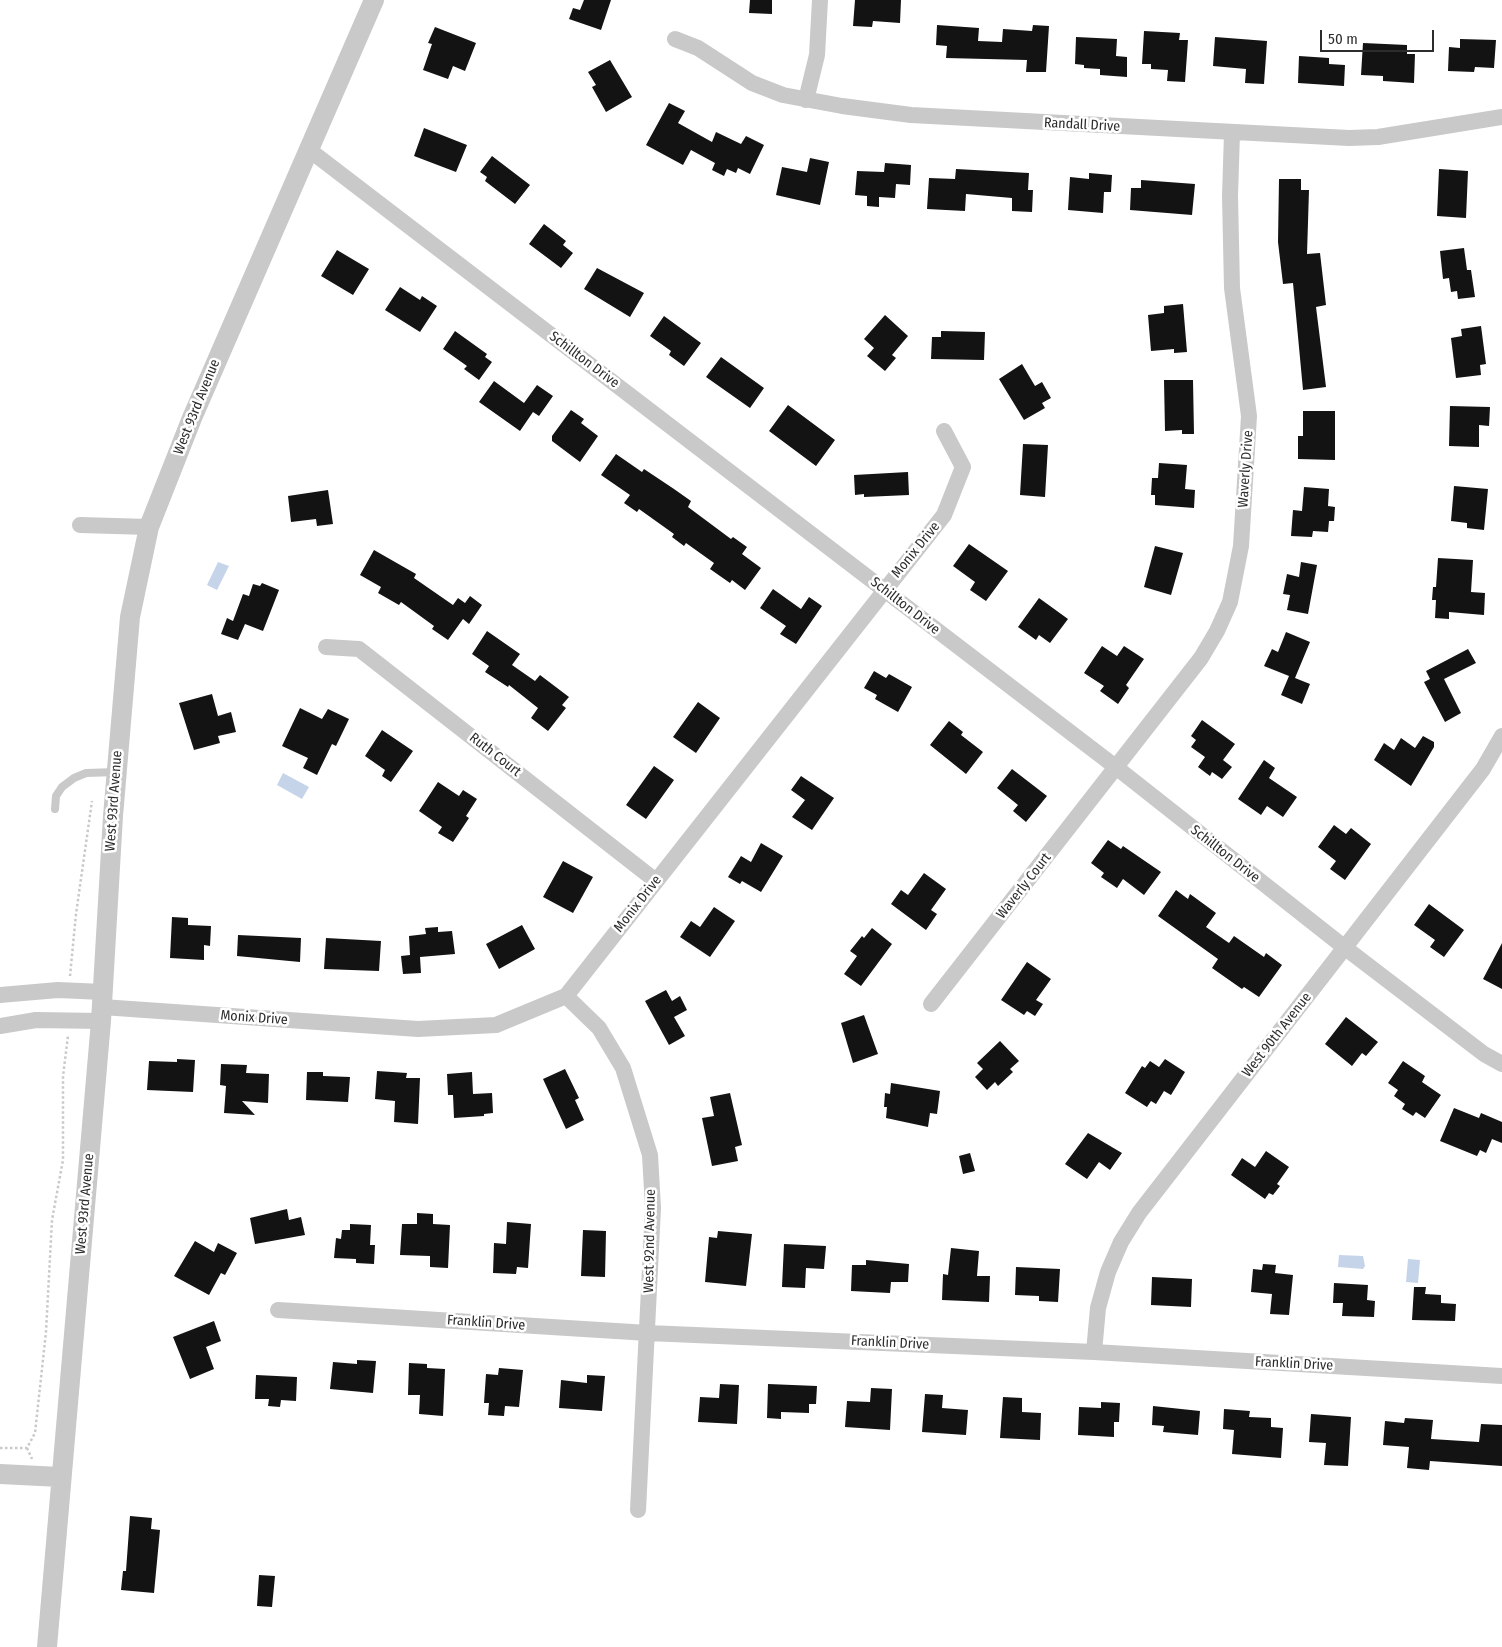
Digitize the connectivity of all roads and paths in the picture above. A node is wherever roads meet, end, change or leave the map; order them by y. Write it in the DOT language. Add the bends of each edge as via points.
graph roads {
  1 [pos="374,0"];
  2 [pos="820,0"];
  3 [pos="675,39"];
  4 [pos="806,100"];
  5 [pos="1502,117"];
  6 [pos="1232,133"];
  7 [pos="308,149"];
  8 [pos="944,431"];
  9 [pos="80,525"];
  10 [pos="150,527"];
  11 [pos="884,589"];
  12 [pos="326,647"];
  13 [pos="1502,736"];
  14 [pos="1117,768"];
  15 [pos="116,772"];
  16 [pos="92,801"];
  17 [pos="55,809"];
  18 [pos="656,881"];
  19 [pos="1344,948"];
  20 [pos="70,991"];
  21 [pos="0,995"];
  22 [pos="566,996"];
  23 [pos="931,1004"];
  24 [pos="102,1007"];
  25 [pos="69,1020"];
  26 [pos="0,1026"];
  27 [pos="1502,1064"];
  28 [pos="278,1310"];
  29 [pos="648,1333"];
  30 [pos="1094,1352"];
  31 [pos="1502,1376"];
  32 [pos="0,1448"];
  33 [pos="0,1474"];
  34 [pos="60,1477"];
  35 [pos="638,1510"];
  36 [pos="48,1647"];
  1 -- 7 [label="street, West 93rd Avenue"];
  2 -- 4 [label="street" via="817,55"];
  3 -- 4 [label="street, Randall Drive" via="698,48 752,83"];
  4 -- 6 [label="street, Randall Drive" via="911,115"];
  5 -- 6 [label="street, Randall Drive" via="1364,138"];
  6 -- 14 [label="street, Waverly Drive" via="1232,288 1249,416 1239,562 1230,602 1210,645"];
  7 -- 10 [label="street, West 93rd Avenue" via="192,418"];
  7 -- 11 [label="street, Schillton Drive"];
  8 -- 11 [label="street, Monix Drive" via="963,467 944,515"];
  9 -- 10 [label="street"];
  10 -- 15 [label="street, West 93rd Avenue" via="130,617"];
  11 -- 14 [label="street, Schillton Drive"];
  11 -- 18 [label="street, Monix Drive"];
  12 -- 18 [label="street, Ruth Court" via="359,649"];
  13 -- 19 [label="street, West 90th Avenue" via="1483,770"];
  14 -- 19 [label="street, Schillton Drive"];
  14 -- 23 [label="street, Waverly Court"];
  15 -- 17 [label="lane" via="86,773 74,778 56,796"];
  15 -- 24 [label="street, West 93rd Avenue"];
  16 -- 20 [label="path" via="76,914"];
  18 -- 22 [label="street, Monix Drive"];
  19 -- 27 [label="street, Schillton Drive" via="1484,1054"];
  19 -- 30 [label="street, West 90th Avenue" via="1130,1228 1114,1257 1103,1288"];
  20 -- 21 [label="street"];
  20 -- 24 [label="street"];
  22 -- 24 [label="street, Monix Drive" via="496,1026 418,1029"];
  22 -- 29 [label="street, West 92nd Avenue" via="599,1028 623,1068 650,1155 653,1208"];
  24 -- 25 [label="street"];
  24 -- 34 [label="street, West 93rd Avenue"];
  25 -- 26 [label="street" via="36,1020"];
  25 -- 32 [label="path" via="63,1076 63,1160 52,1220 46,1332 36,1425 27,1448"];
  28 -- 29 [label="street, Franklin Drive"];
  29 -- 30 [label="street, Franklin Drive"];
  29 -- 35 [label="street, West 92nd Avenue"];
  30 -- 31 [label="street, Franklin Drive"];
  33 -- 34 [label="street"];
  34 -- 36 [label="street, West 93rd Avenue"];
}
